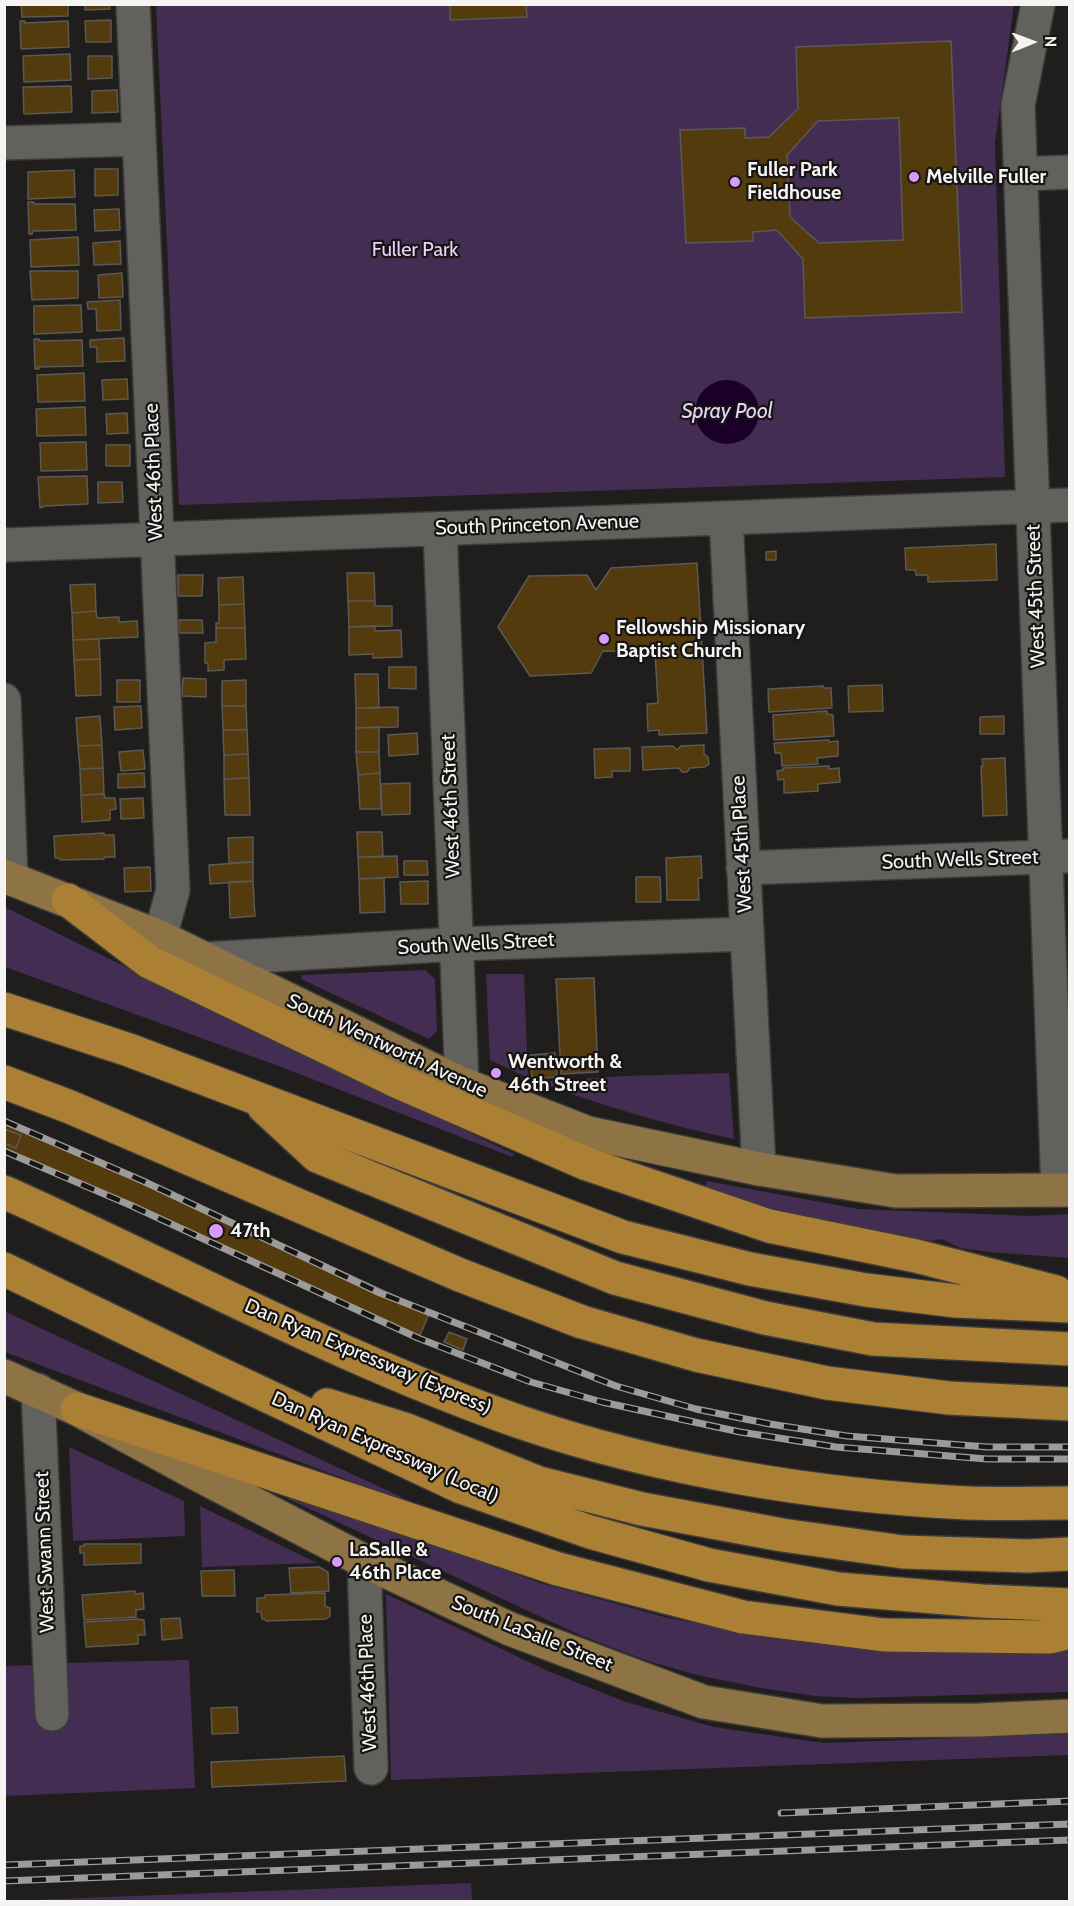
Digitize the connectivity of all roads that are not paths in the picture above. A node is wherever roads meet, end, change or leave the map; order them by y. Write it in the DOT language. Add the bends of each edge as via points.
graph roads {
  1 [pos="134,4"];
  2 [pos="1038,4"];
  3 [pos="139,139"];
  4 [pos="4,143"];
  5 [pos="1070,172"];
  6 [pos="1020,174"];
  7 [pos="1070,505"];
  8 [pos="1033,507"];
  9 [pos="726,518"];
  10 [pos="440,529"];
  11 [pos="157,540"];
  12 [pos="4,545"];
  13 [pos="4,700"];
  14 [pos="1058,856"];
  15 [pos="743,868"];
  16 [pos="8,877"];
  17 [pos="68,900"];
  18 [pos="747,934"];
  19 [pos="160,937"];
  20 [pos="456,944"];
  21 [pos="205,959"];
  22 [pos="4,1009"];
  23 [pos="4,1082"];
  24 [pos="462,1084"];
  25 [pos="252,1096"];
  26 [pos="759,1169"];
  27 [pos="1064,1190"];
  28 [pos="4,1192"];
  29 [pos="4,1269"];
  30 [pos="1070,1296"];
  31 [pos="1070,1306"];
  32 [pos="1070,1350"];
  33 [pos="210,1369"];
  34 [pos="4,1376"];
  35 [pos="38,1390"];
  36 [pos="1070,1404"];
  37 [pos="77,1409"];
  38 [pos="1070,1503"];
  39 [pos="1070,1554"];
  40 [pos="364,1561"];
  41 [pos="1070,1605"];
  42 [pos="1070,1632"];
  43 [pos="51,1714"];
  44 [pos="1070,1716"];
  45 [pos="371,1768"];
  1 -- 3 [label="street, West 46th Place"];
  2 -- 6 [label="street, West 45th Street" via="1018,105"];
  3 -- 4 [label="street"];
  3 -- 11 [label="street, West 46th Place"];
  5 -- 6 [label="street"];
  6 -- 8 [label="street, West 45th Street"];
  7 -- 8 [label="street, South Princeton Avenue"];
  8 -- 9 [label="street, South Princeton Avenue"];
  8 -- 14 [label="street, West 45th Street"];
  9 -- 10 [label="street, South Princeton Avenue"];
  9 -- 15 [label="street, West 45th Place"];
  10 -- 11 [label="street, South Princeton Avenue"];
  10 -- 20 [label="street, West 46th Street"];
  11 -- 12 [label="street, South Princeton Avenue"];
  11 -- 19 [label="street, West 46th Place" via="173,890"];
  13 -- 16 [label="street"];
  14 -- 15 [label="street, South Wells Street"];
  14 -- 27 [label="street, West 45th Street"];
  15 -- 18 [label="street, West 45th Place"];
  16 -- 17 [label="main road, South Wentworth Avenue"];
  17 -- 19 [label="main road, South Wentworth Avenue"];
  17 -- 30 [label="highway" via="149,962 394,1080 587,1164 769,1226 916,1256"];
  18 -- 20 [label="street, South Wells Street"];
  18 -- 26 [label="street, West 45th Place"];
  19 -- 21 [label="main road, South Wentworth Avenue"];
  20 -- 21 [label="street, South Wells Street"];
  20 -- 24 [label="street, West 46th Street"];
  21 -- 24 [label="main road, South Wentworth Avenue"];
  22 -- 25 [label="highway"];
  23 -- 36 [label="highway" via="460,1275 582,1322 696,1355 827,1383 949,1398"];
  24 -- 26 [label="main road, South Wentworth Avenue" via="588,1133"];
  25 -- 31 [label="highway" via="623,1238 750,1269 866,1290 956,1301"];
  25 -- 32 [label="highway" via="317,1156 615,1278 765,1317 873,1339"];
  26 -- 27 [label="main road, South Wentworth Avenue" via="896,1191"];
  28 -- 38 [label="highway, Dan Ryan Expressway (Express)" via="418,1383 521,1422 624,1453 849,1494 969,1503"];
  29 -- 33 [label="highway, Dan Ryan Expressway (Local)"];
  33 -- 39 [label="highway" via="408,1430 538,1483 642,1509 903,1552"];
  33 -- 41 [label="highway, Dan Ryan Expressway (Local)" via="461,1487 590,1532 709,1565 838,1589 982,1602"];
  34 -- 35 [label="main road, South LaSalle Street"];
  35 -- 37 [label="main road, South LaSalle Street"];
  35 -- 43 [label="street, West Swann Street"];
  37 -- 40 [label="main road, South LaSalle Street"];
  37 -- 42 [label="highway" via="558,1569 742,1617 884,1635 1050,1637"];
  40 -- 44 [label="main road, South LaSalle Street" via="510,1629 704,1702 822,1720"];
  40 -- 45 [label="street, West 46th Place"];
}
